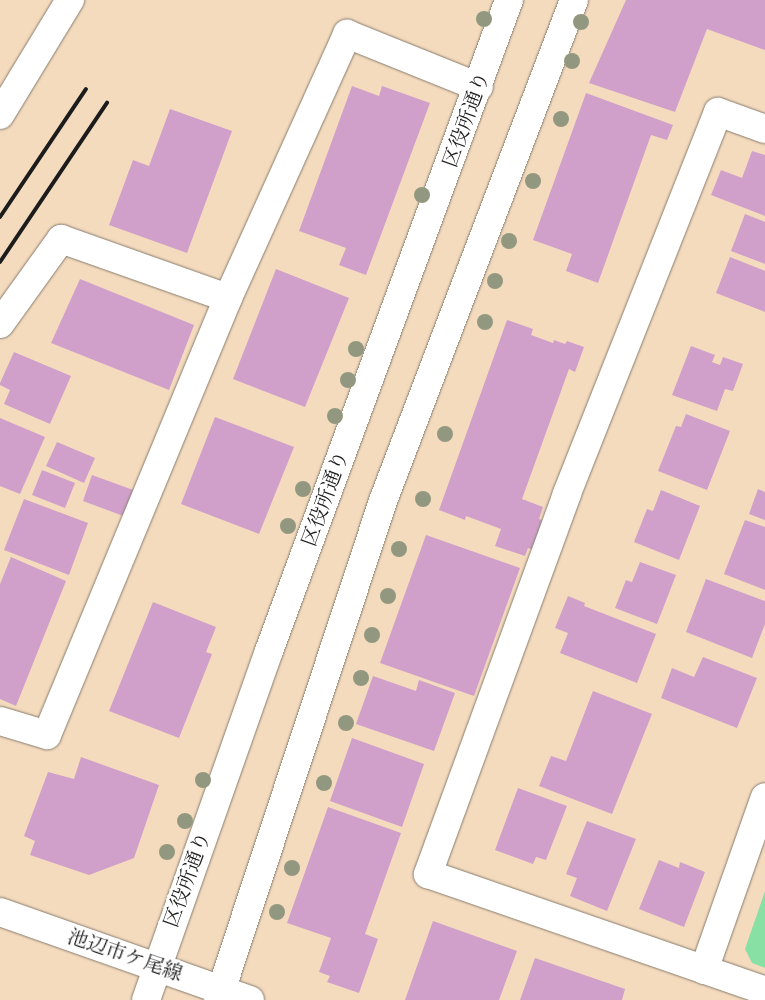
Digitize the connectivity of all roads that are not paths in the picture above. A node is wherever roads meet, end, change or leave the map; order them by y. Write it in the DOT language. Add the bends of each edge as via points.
graph roads {
  1 [pos="70,0"];
  2 [pos="509,0"];
  3 [pos="574,0"];
  4 [pos="479,87"];
  5 [pos="0,114"];
  6 [pos="765,129"];
  7 [pos="228,298"];
  8 [pos="0,324"];
  9 [pos="0,721"];
  10 [pos="765,797"];
  11 [pos="0,912"];
  12 [pos="157,967"];
  13 [pos="704,970"];
  14 [pos="765,991"];
  15 [pos="220,995"];
  16 [pos="146,1000"];
  17 [pos="250,1000"];
  1 -- 5 [label="street"];
  2 -- 4 [label="street, 区役所通り"];
  3 -- 15 [label="street" via="383,501"];
  4 -- 7 [label="street" via="347,34"];
  4 -- 12 [label="street, 区役所通り" via="273,642"];
  6 -- 13 [label="street" via="718,112 567,494 428,874"];
  7 -- 8 [label="street" via="61,238"];
  7 -- 9 [label="street" via="47,735"];
  10 -- 13 [label="street"];
  11 -- 12 [label="street, 池辺市ケ尾線"];
  12 -- 15 [label="street, 池辺市ケ尾線"];
  12 -- 16 [label="street, 区役所通り"];
  13 -- 14 [label="street"];
  15 -- 17 [label="street, 池辺市ケ尾線"];
}
